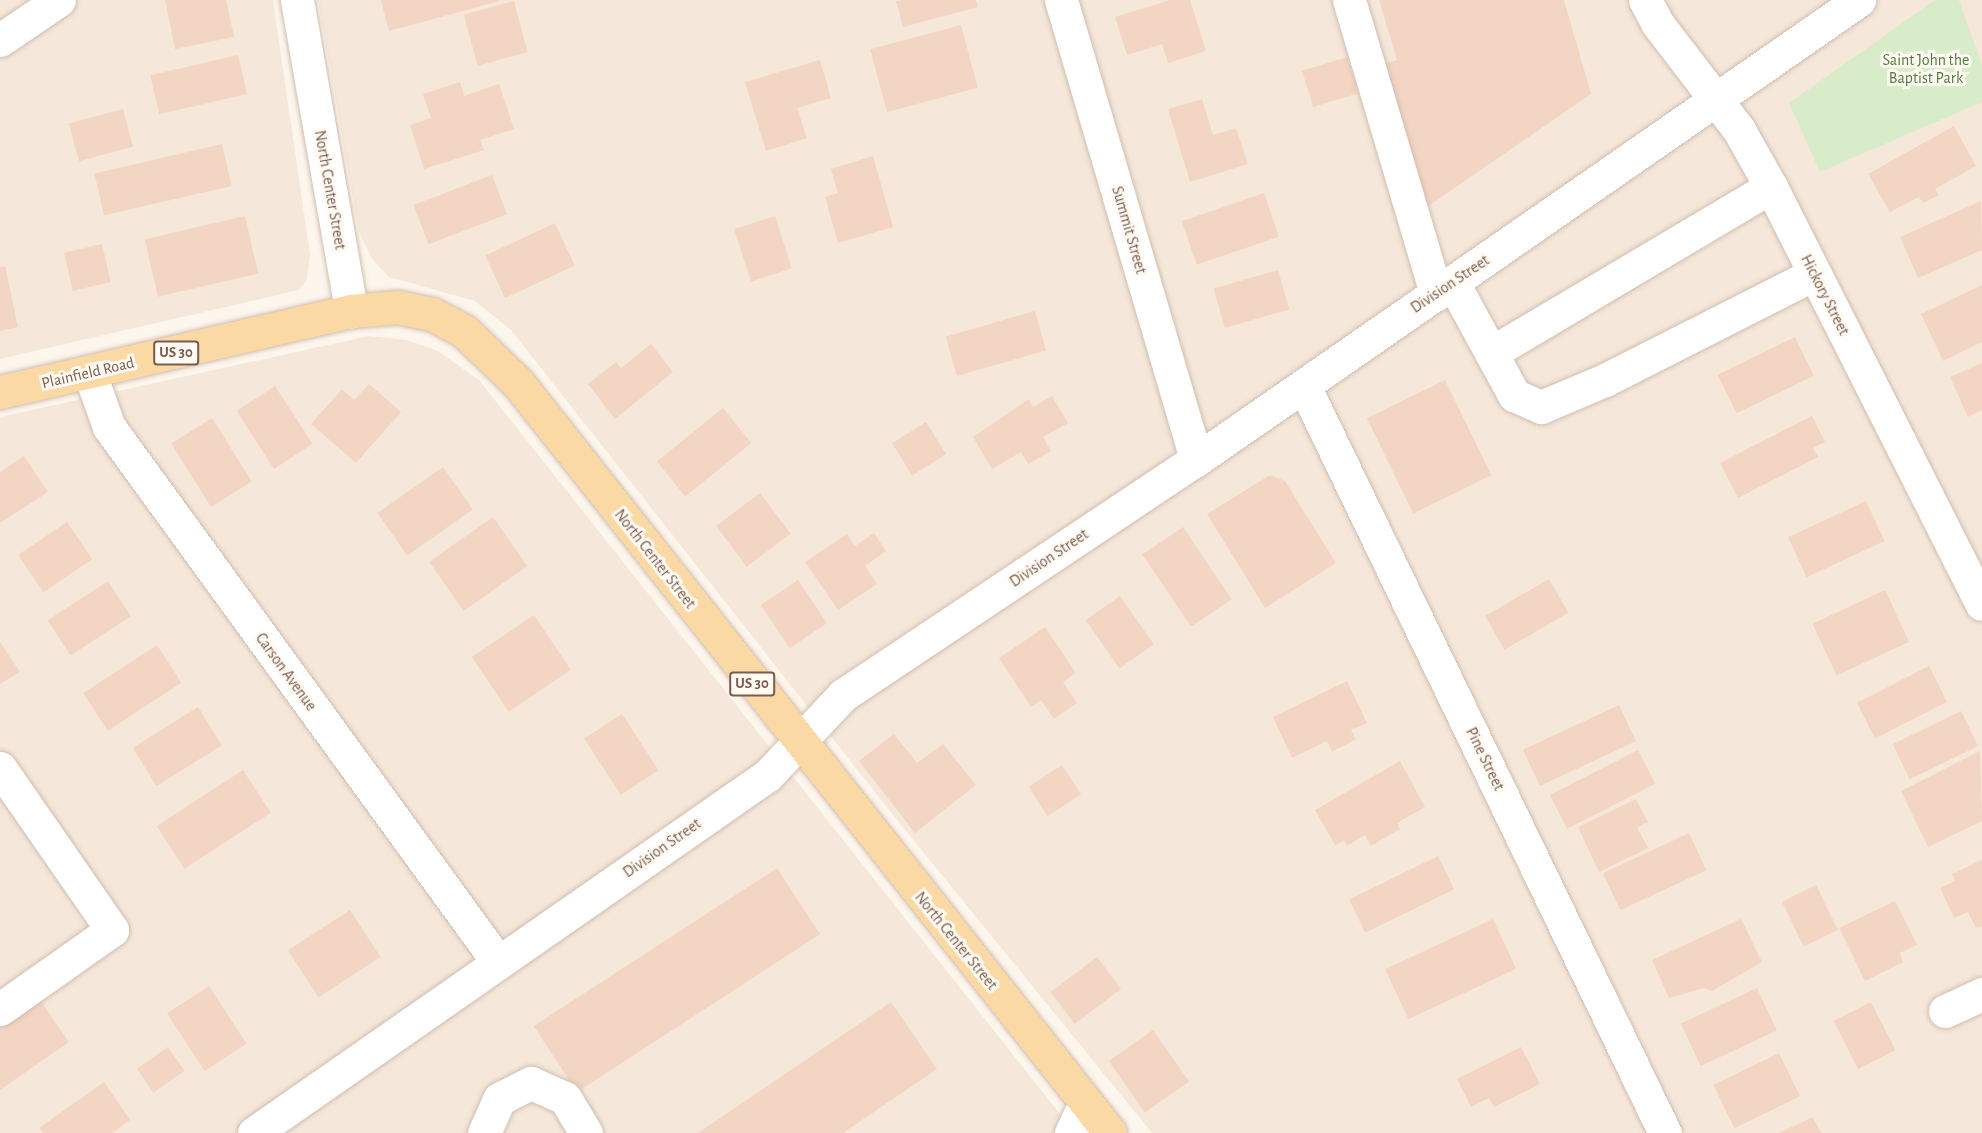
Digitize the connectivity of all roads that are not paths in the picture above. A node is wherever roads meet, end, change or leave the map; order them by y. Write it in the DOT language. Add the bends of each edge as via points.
graph roads {
  1 [pos="59,0"];
  2 [pos="297,0"];
  3 [pos="1061,0"];
  4 [pos="1349,0"];
  5 [pos="1645,0"];
  6 [pos="1859,0"];
  7 [pos="0,40"];
  8 [pos="1717,100"];
  9 [pos="1772,187"];
  10 [pos="1814,274"];
  11 [pos="1444,288"];
  12 [pos="351,311"];
  13 [pos="1491,353"];
  14 [pos="90,374"];
  15 [pos="1304,386"];
  16 [pos="0,392"];
  17 [pos="1196,460"];
  18 [pos="1982,604"];
  19 [pos="800,746"];
  20 [pos="0,768"];
  21 [pos="498,962"];
  22 [pos="1982,994"];
  23 [pos="0,1009"];
  24 [pos="1945,1011"];
  25 [pos="1085,1103"];
  26 [pos="254,1133"];
  27 [pos="484,1133"];
  28 [pos="586,1133"];
  29 [pos="1071,1133"];
  30 [pos="1110,1133"];
  31 [pos="1665,1133"];
  1 -- 7 [label="street"];
  2 -- 12 [label="street, North Center Street"];
  3 -- 17 [label="street, Summit Street"];
  4 -- 11 [label="street"];
  5 -- 8 [label="street, Hickory Street"];
  6 -- 8 [label="street, Division Street"];
  8 -- 9 [label="street, Hickory Street"];
  8 -- 11 [label="street, Division Street"];
  9 -- 10 [label="street, Hickory Street"];
  9 -- 13 [label="street"];
  10 -- 13 [label="street" via="1605,380 1541,407 1514,395"];
  10 -- 18 [label="street, Hickory Street"];
  11 -- 13 [label="street"];
  11 -- 15 [label="street, Division Street"];
  12 -- 14 [label="main road, Plainfield Road / US 30"];
  12 -- 19 [label="main road, North Center Street / US 30" via="398,307 432,314 487,349 518,382"];
  14 -- 16 [label="main road, Plainfield Road / US 30"];
  14 -- 21 [label="street, Carson Avenue" via="109,427"];
  15 -- 17 [label="street, Division Street"];
  15 -- 31 [label="street, Pine Street"];
  17 -- 19 [label="street, Division Street" via="843,696"];
  19 -- 21 [label="street, Division Street" via="768,775"];
  19 -- 25 [label="main road, North Center Street / US 30"];
  20 -- 23 [label="street" via="112,930"];
  21 -- 26 [label="street, Division Street"];
  22 -- 24 [label="street"];
  25 -- 29 [label="street"];
  25 -- 30 [label="main road, North Center Street / US 30"];
  27 -- 28 [label="street" via="499,1099 531,1083 564,1098"];
}
